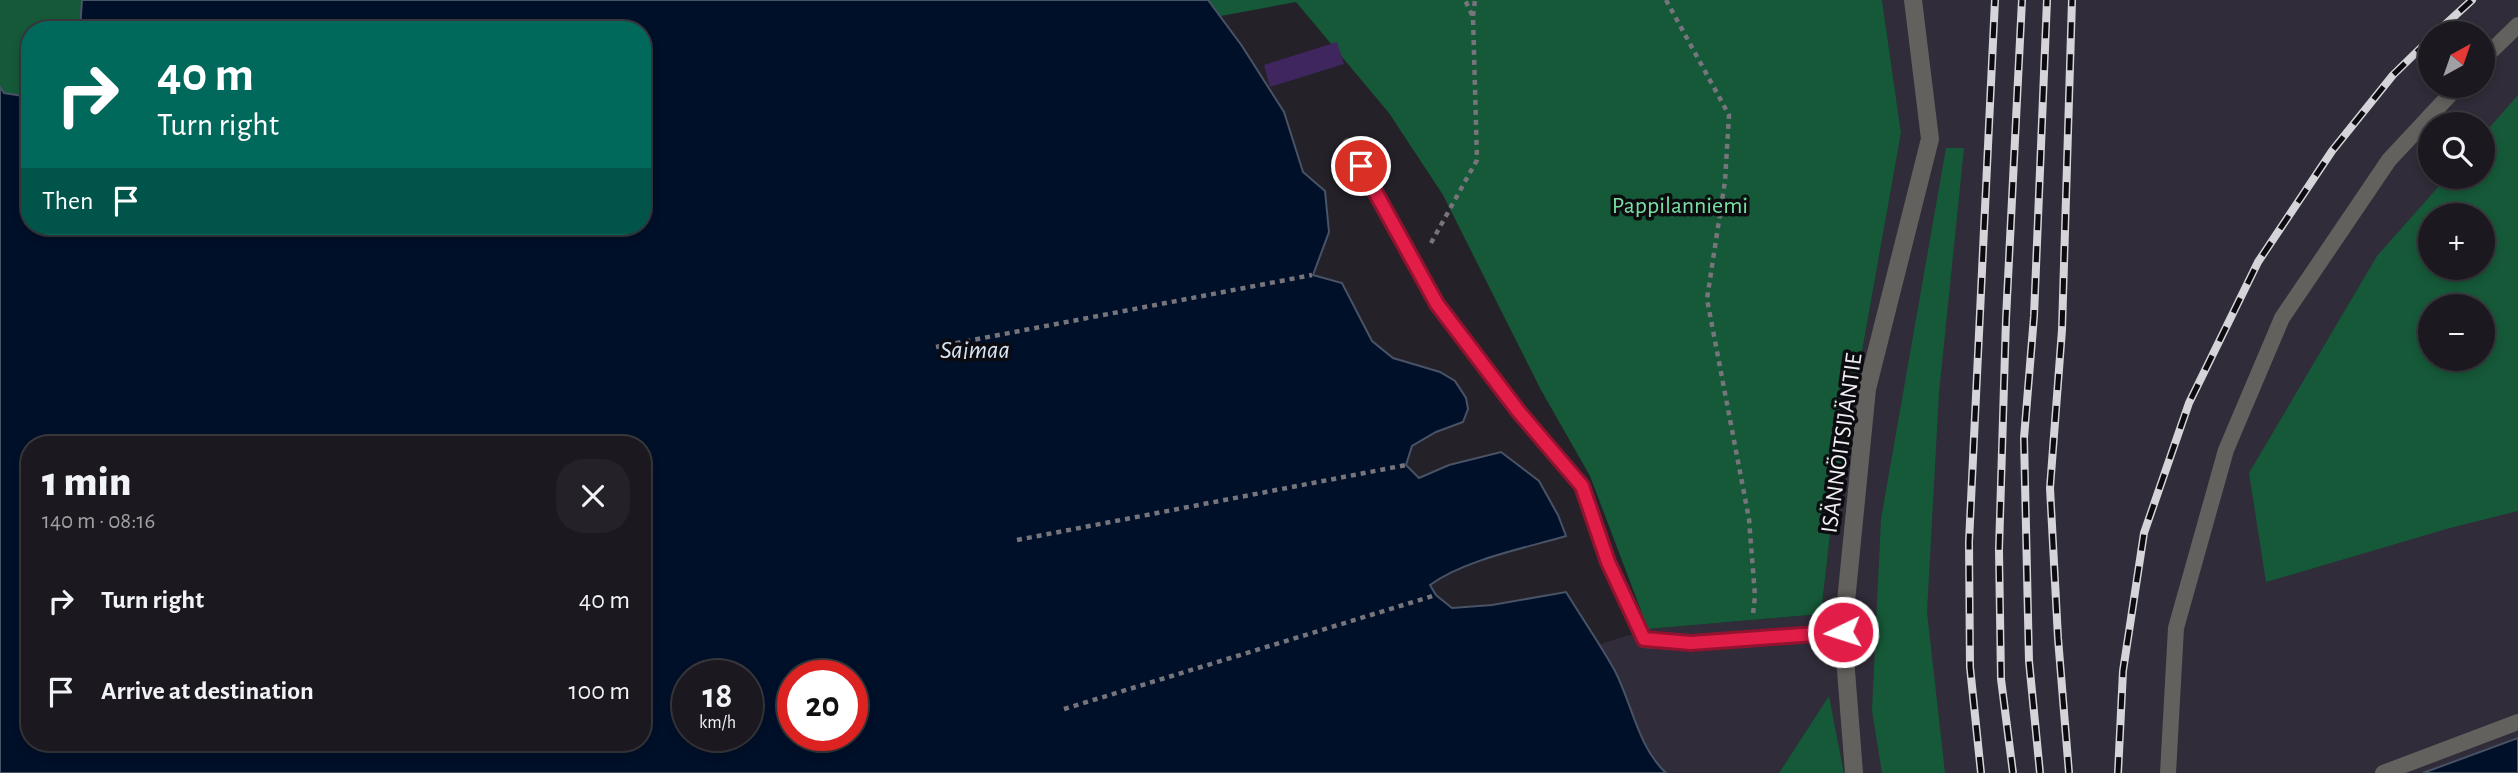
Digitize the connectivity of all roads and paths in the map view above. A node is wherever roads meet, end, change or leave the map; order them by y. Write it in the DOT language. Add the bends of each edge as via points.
graph roads {
  1 [pos="1465,0"];
  2 [pos="1475,0"];
  3 [pos="1666,0"];
  4 [pos="1913,0"];
  5 [pos="1473,17"];
  6 [pos="2518,25"];
  7 [pos="2496,46"];
  8 [pos="2447,98"];
  9 [pos="1349,146"];
  10 [pos="1417,269"];
  11 [pos="1312,275"];
  12 [pos="936,348"];
  13 [pos="1406,465"];
  14 [pos="1017,540"];
  15 [pos="1436,595"];
  16 [pos="1843,632"];
  17 [pos="1749,639"];
  18 [pos="1064,709"];
  19 [pos="2518,722"];
  20 [pos="1854,773"];
  21 [pos="2168,773"];
  22 [pos="2383,773"];
  1 -- 5 [label="path"];
  2 -- 5 [label="path"];
  3 -- 17 [label="path" via="1730,115 1707,299 1749,519 1755,596"];
  4 -- 16 [label="street, ISÄNNÖITSIJÄNTIE" via="1930,139 1867,389"];
  5 -- 10 [label="path" via="1476,160"];
  6 -- 7 [label="lane"];
  8 -- 21 [label="lane" via="2389,160 2282,318 2226,450 2176,628"];
  9 -- 10 [label="lane"];
  10 -- 17 [label="lane" via="1437,304 1519,412 1582,486 1608,562 1644,639 1691,643"];
  11 -- 12 [label="path"];
  13 -- 14 [label="path"];
  15 -- 18 [label="path"];
  16 -- 17 [label="lane"];
  16 -- 20 [label="street, ISÄNNÖITSIJÄNTIE"];
  19 -- 22 [label="lane"];
}
